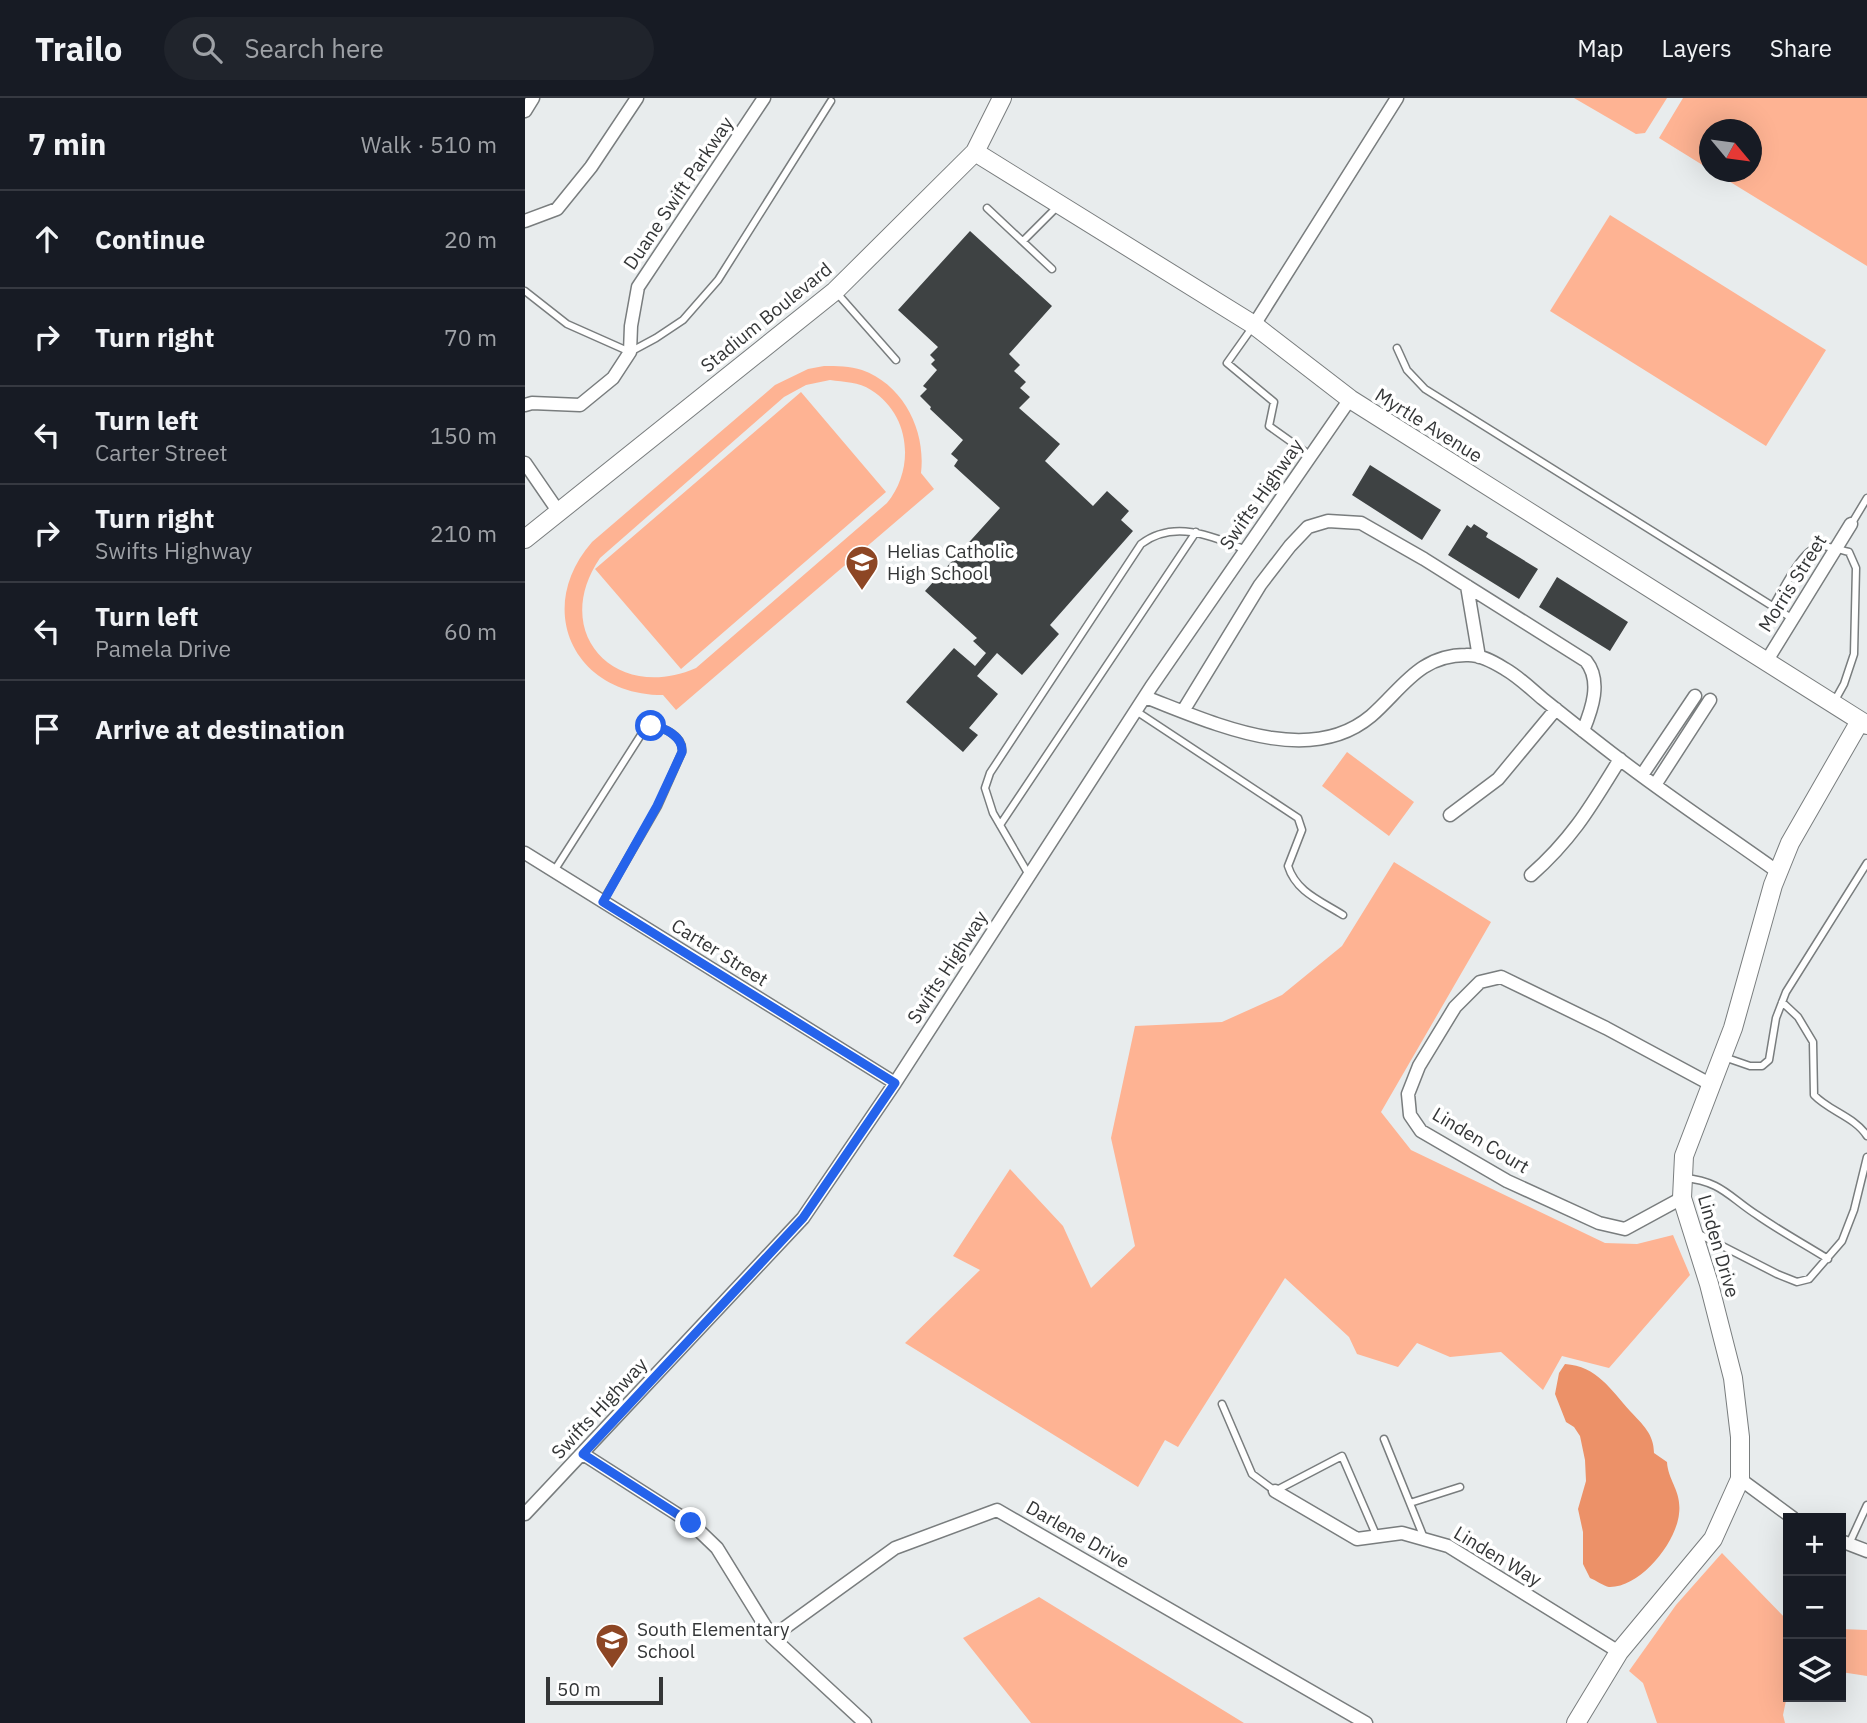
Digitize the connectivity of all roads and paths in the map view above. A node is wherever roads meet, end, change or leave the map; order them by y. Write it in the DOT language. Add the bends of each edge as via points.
graph roads {
  1 [pos="533,98"];
  2 [pos="637,98"];
  3 [pos="764,98"];
  4 [pos="1002,98"];
  5 [pos="1397,98"];
  6 [pos="831,101"];
  7 [pos="525,111"];
  8 [pos="975,152"];
  9 [pos="1059,204"];
  10 [pos="988,208"];
  11 [pos="525,221"];
  12 [pos="1023,241"];
  13 [pos="1052,269"];
  14 [pos="525,291"];
  15 [pos="835,291"];
  16 [pos="1254,325"];
  17 [pos="1397,348"];
  18 [pos="630,352"];
  19 [pos="896,360"];
  20 [pos="1350,399"];
  21 [pos="525,405"];
  22 [pos="1311,456"];
  23 [pos="525,463"];
  24 [pos="1867,498"];
  25 [pos="558,511"];
  26 [pos="1851,524"];
  27 [pos="1196,532"];
  28 [pos="525,539"];
  29 [pos="1835,549"];
  30 [pos="1246,550"];
  31 [pos="1467,586"];
  32 [pos="1773,607"];
  33 [pos="1793,619"];
  34 [pos="1479,657"];
  35 [pos="1766,662"];
  36 [pos="1695,696"];
  37 [pos="1145,697"];
  38 [pos="1710,701"];
  39 [pos="1833,703"];
  40 [pos="1556,709"];
  41 [pos="1136,710"];
  42 [pos="1183,711"];
  43 [pos="1864,723"];
  44 [pos="1583,731"];
  45 [pos="1620,759"];
  46 [pos="1642,775"];
  47 [pos="1655,785"];
  48 [pos="1450,815"];
  49 [pos="1000,825"];
  50 [pos="525,853"];
  51 [pos="1867,863"];
  52 [pos="554,871"];
  53 [pos="1778,872"];
  54 [pos="1531,875"];
  55 [pos="1029,876"];
  56 [pos="603,902"];
  57 [pos="1343,915"];
  58 [pos="1782,1002"];
  59 [pos="1722,1056"];
  60 [pos="895,1083"];
  61 [pos="1710,1084"];
  62 [pos="1867,1136"];
  63 [pos="1867,1157"];
  64 [pos="1682,1178"];
  65 [pos="1682,1198"];
  66 [pos="1692,1230"];
  67 [pos="1828,1259"];
  68 [pos="1222,1404"];
  69 [pos="1384,1439"];
  70 [pos="583,1454"];
  71 [pos="1740,1479"];
  72 [pos="1460,1486"];
  73 [pos="1275,1490"];
  74 [pos="1410,1503"];
  75 [pos="1867,1505"];
  76 [pos="1786,1513"];
  77 [pos="525,1514"];
  78 [pos="1377,1536"];
  79 [pos="1424,1539"];
  80 [pos="1846,1540"];
  81 [pos="1846,1542"];
  82 [pos="1867,1550"];
  83 [pos="772,1637"];
  84 [pos="1619,1652"];
  85 [pos="865,1723"];
  86 [pos="1366,1723"];
  87 [pos="1577,1723"];
  1 -- 7 [label="street"];
  2 -- 11 [label="street" via="557,209"];
  3 -- 18 [label="street, Duane Swift Parkway" via="638,287"];
  4 -- 8 [label="street, Stadium Boulevard"];
  5 -- 16 [label="street"];
  6 -- 18 [label="lane" via="718,280 683,320"];
  8 -- 9 [label="street, Myrtle Avenue"];
  8 -- 15 [label="street, Stadium Boulevard"];
  9 -- 12 [label="lane"];
  9 -- 16 [label="street, Myrtle Avenue"];
  10 -- 12 [label="lane"];
  12 -- 13 [label="lane"];
  14 -- 18 [label="lane" via="567,324"];
  15 -- 19 [label="lane"];
  15 -- 25 [label="street, Stadium Boulevard"];
  16 -- 20 [label="street, Myrtle Avenue"];
  16 -- 22 [label="lane" via="1227,363 1274,402 1269,426"];
  17 -- 32 [label="lane" via="1407,370 1425,389"];
  18 -- 21 [label="street" via="613,378 580,405"];
  20 -- 22 [label="street, Swifts Highway"];
  20 -- 35 [label="street, Myrtle Avenue"];
  22 -- 30 [label="street, Swifts Highway"];
  23 -- 25 [label="street"];
  24 -- 26 [label="lane"];
  25 -- 28 [label="street, Stadium Boulevard"];
  26 -- 29 [label="street, Morris Street"];
  27 -- 30 [label="lane"];
  27 -- 49 [label="lane"];
  27 -- 49 [label="lane" via="1153,535 1141,544 990,773 985,788"];
  29 -- 32 [label="lane" via="1812,547"];
  29 -- 33 [label="street, Morris Street"];
  29 -- 39 [label="lane" via="1849,552 1856,568 1854,654"];
  30 -- 37 [label="street, Swifts Highway"];
  31 -- 34 [label="street"];
  31 -- 42 [label="street" via="1361,523 1328,521 1308,527 1260,585"];
  31 -- 44 [label="street" via="1594,671 1591,712"];
  32 -- 33 [label="lane"];
  33 -- 35 [label="street, Morris Street"];
  34 -- 40 [label="street" via="1507,670"];
  34 -- 42 [label="street" via="1467,654 1436,660 1412,674 1370,716 1342,735 1310,741 1275,738"];
  35 -- 39 [label="street, Myrtle Avenue"];
  36 -- 46 [label="street"];
  37 -- 41 [label="street, Swifts Highway"];
  37 -- 42 [label="street"];
  38 -- 47 [label="street"];
  39 -- 43 [label="street, Myrtle Avenue"];
  40 -- 44 [label="street"];
  40 -- 48 [label="street" via="1498,779"];
  41 -- 55 [label="street, Swifts Highway"];
  41 -- 57 [label="lane" via="1298,818 1302,830 1288,866 1292,879"];
  43 -- 53 [label="street, Linden Drive" via="1790,843"];
  44 -- 45 [label="street"];
  45 -- 46 [label="street"];
  45 -- 54 [label="street" via="1573,834"];
  46 -- 47 [label="street"];
  47 -- 53 [label="street"];
  49 -- 55 [label="lane"];
  50 -- 52 [label="street, Carter Street"];
  51 -- 58 [label="lane"];
  52 -- 56 [label="street, Carter Street"];
  52 -- 56 [label="lane" via="646,727 664,729 680,741 682,752"];
  53 -- 59 [label="street, Linden Drive"];
  55 -- 60 [label="street, Swifts Highway"];
  56 -- 60 [label="street, Carter Street"];
  58 -- 59 [label="lane" via="1769,1059 1762,1066"];
  58 -- 62 [label="lane" via="1798,1017 1812,1042 1814,1095"];
  59 -- 61 [label="street, Linden Drive"];
  60 -- 70 [label="street, Swifts Highway" via="803,1218"];
  61 -- 64 [label="street, Linden Drive" via="1684,1156"];
  61 -- 65 [label="street, Linden Court" via="1501,978 1480,982 1455,1007 1419,1066 1408,1094 1410,1115 1421,1131 1507,1181 1599,1223 1625,1229"];
  63 -- 67 [label="lane" via="1854,1210 1842,1241"];
  64 -- 65 [label="street, Linden Drive"];
  64 -- 67 [label="lane" via="1704,1179 1724,1190"];
  65 -- 66 [label="street, Linden Drive"];
  66 -- 67 [label="lane" via="1797,1282 1809,1279"];
  66 -- 71 [label="street, Linden Drive" via="1733,1378"];
  68 -- 73 [label="lane" via="1252,1474"];
  69 -- 74 [label="lane"];
  70 -- 77 [label="street, Swifts Highway"];
  70 -- 83 [label="street" via="691,1523 716,1548"];
  71 -- 76 [label="street"];
  71 -- 84 [label="street, Linden Drive" via="1713,1539"];
  72 -- 74 [label="lane"];
  73 -- 78 [label="street, Linden Way" via="1357,1539"];
  73 -- 78 [label="lane" via="1342,1455"];
  74 -- 79 [label="lane"];
  75 -- 80 [label="lane"];
  78 -- 79 [label="street, Linden Way" via="1402,1533"];
  79 -- 84 [label="street, Linden Way" via="1448,1546"];
  81 -- 82 [label="street"];
  83 -- 85 [label="street"];
  83 -- 86 [label="street, Darlene Drive" via="895,1548 997,1510"];
  84 -- 87 [label="street, Linden Drive"];
}
